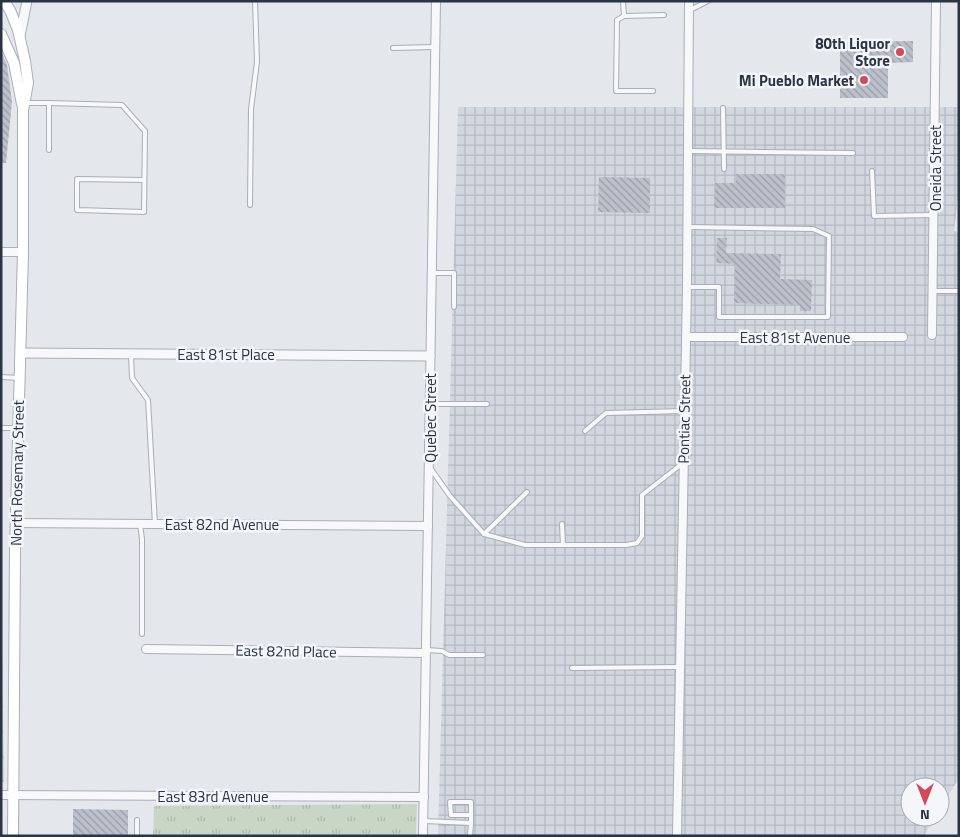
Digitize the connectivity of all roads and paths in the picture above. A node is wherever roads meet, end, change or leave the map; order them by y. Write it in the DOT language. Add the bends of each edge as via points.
graph roads {
  1 [pos="4,1"];
  2 [pos="27,1"];
  3 [pos="255,1"];
  4 [pos="436,1"];
  5 [pos="624,1"];
  6 [pos="689,1"];
  7 [pos="708,1"];
  8 [pos="936,1"];
  9 [pos="689,11"];
  10 [pos="664,15"];
  11 [pos="624,16"];
  12 [pos="1,34"];
  13 [pos="20,36"];
  14 [pos="435,47"];
  15 [pos="393,48"];
  16 [pos="653,91"];
  17 [pos="49,103"];
  18 [pos="24,106"];
  19 [pos="723,108"];
  20 [pos="49,150"];
  21 [pos="688,150"];
  22 [pos="724,151"];
  23 [pos="853,153"];
  24 [pos="724,169"];
  25 [pos="872,171"];
  26 [pos="144,180"];
  27 [pos="250,205"];
  28 [pos="934,215"];
  29 [pos="688,227"];
  30 [pos="1,252"];
  31 [pos="23,252"];
  32 [pos="432,273"];
  33 [pos="687,287"];
  34 [pos="934,291"];
  35 [pos="959,291"];
  36 [pos="454,307"];
  37 [pos="932,335"];
  38 [pos="903,336"];
  39 [pos="686,337"];
  40 [pos="22,353"];
  41 [pos="131,354"];
  42 [pos="430,356"];
  43 [pos="1,377"];
  44 [pos="20,378"];
  45 [pos="430,404"];
  46 [pos="487,404"];
  47 [pos="684,411"];
  48 [pos="1,428"];
  49 [pos="18,428"];
  50 [pos="585,431"];
  51 [pos="684,463"];
  52 [pos="429,467"];
  53 [pos="527,492"];
  54 [pos="16,523"];
  55 [pos="140,524"];
  56 [pos="155,524"];
  57 [pos="562,524"];
  58 [pos="428,526"];
  59 [pos="484,534"];
  60 [pos="563,545"];
  61 [pos="142,634"];
  62 [pos="146,649"];
  63 [pos="426,651"];
  64 [pos="483,655"];
  65 [pos="680,667"];
  66 [pos="572,668"];
  67 [pos="13,795"];
  68 [pos="1,796"];
  69 [pos="424,796"];
  70 [pos="470,815"];
  71 [pos="137,820"];
  72 [pos="424,821"];
  73 [pos="470,823"];
  74 [pos="13,836"];
  75 [pos="137,836"];
  76 [pos="424,836"];
  77 [pos="470,836"];
  78 [pos="677,836"];
  1 -- 13 [label="main road, North Rosemary Street"];
  2 -- 13 [label="street"];
  3 -- 27 [label="lane" via="257,62 251,108"];
  4 -- 14 [label="street, Quebec Street"];
  5 -- 11 [label="lane"];
  6 -- 9 [label="street, Pontiac Street"];
  7 -- 9 [label="lane"];
  8 -- 28 [label="street, Oneida Street"];
  9 -- 21 [label="street, Pontiac Street"];
  10 -- 11 [label="lane"];
  11 -- 16 [label="lane" via="617,20 616,91"];
  12 -- 18 [label="main road, North Rosemary Street" via="14,63"];
  13 -- 18 [label="main road, North Rosemary Street" via="28,82"];
  14 -- 15 [label="lane"];
  14 -- 32 [label="street, Quebec Street"];
  17 -- 18 [label="lane"];
  17 -- 20 [label="lane"];
  17 -- 26 [label="lane" via="122,105 145,131"];
  18 -- 31 [label="main road, North Rosemary Street"];
  19 -- 22 [label="lane"];
  21 -- 22 [label="lane"];
  21 -- 29 [label="street, Pontiac Street"];
  22 -- 23 [label="lane"];
  22 -- 24 [label="lane"];
  25 -- 28 [label="lane" via="874,216"];
  26 -- 26 [label="lane" via="144,212 77,210 78,179"];
  28 -- 34 [label="street, Oneida Street"];
  29 -- 33 [label="street, Pontiac Street"];
  29 -- 33 [label="lane" via="813,229 829,236 828,317 719,317 719,288"];
  30 -- 31 [label="street"];
  31 -- 40 [label="main road, North Rosemary Street"];
  32 -- 36 [label="lane" via="454,273"];
  32 -- 42 [label="street, Quebec Street"];
  33 -- 39 [label="street, Pontiac Street"];
  34 -- 35 [label="lane"];
  34 -- 37 [label="street, Oneida Street"];
  38 -- 39 [label="street, East 81st Avenue"];
  39 -- 47 [label="street, Pontiac Street"];
  40 -- 41 [label="street, East 81st Place"];
  40 -- 44 [label="main road, North Rosemary Street"];
  41 -- 42 [label="street, East 81st Place"];
  41 -- 56 [label="lane" via="132,378 148,400"];
  42 -- 45 [label="street, Quebec Street"];
  43 -- 44 [label="lane"];
  44 -- 49 [label="main road, North Rosemary Street"];
  45 -- 46 [label="lane"];
  45 -- 52 [label="street, Quebec Street"];
  47 -- 50 [label="lane" via="606,413"];
  47 -- 51 [label="street, Pontiac Street"];
  48 -- 49 [label="lane"];
  49 -- 54 [label="main road, North Rosemary Street"];
  51 -- 60 [label="lane" via="642,495 642,536 637,543"];
  51 -- 65 [label="street, Pontiac Street"];
  52 -- 58 [label="street, Quebec Street"];
  52 -- 59 [label="lane"];
  53 -- 59 [label="lane"];
  54 -- 55 [label="street, East 82nd Avenue"];
  54 -- 67 [label="main road, North Rosemary Street"];
  55 -- 56 [label="street, East 82nd Avenue"];
  55 -- 61 [label="lane"];
  56 -- 58 [label="street, East 82nd Avenue"];
  57 -- 60 [label="lane"];
  58 -- 63 [label="street, Quebec Street"];
  59 -- 60 [label="lane" via="526,545"];
  62 -- 63 [label="street, East 82nd Place"];
  63 -- 64 [label="lane"];
  63 -- 69 [label="street, Quebec Street"];
  65 -- 66 [label="lane"];
  65 -- 78 [label="street, Pontiac Street"];
  67 -- 68 [label="street, East 83rd Avenue"];
  67 -- 69 [label="street, East 83rd Avenue"];
  67 -- 74 [label="main road, North Rosemary Street"];
  69 -- 72 [label="street, Quebec Street"];
  70 -- 70 [label="lane" via="470,802 450,802 451,814"];
  70 -- 73 [label="lane"];
  71 -- 75 [label="lane"];
  72 -- 73 [label="lane"];
  72 -- 76 [label="street, Quebec Street"];
  73 -- 77 [label="lane"];
}
